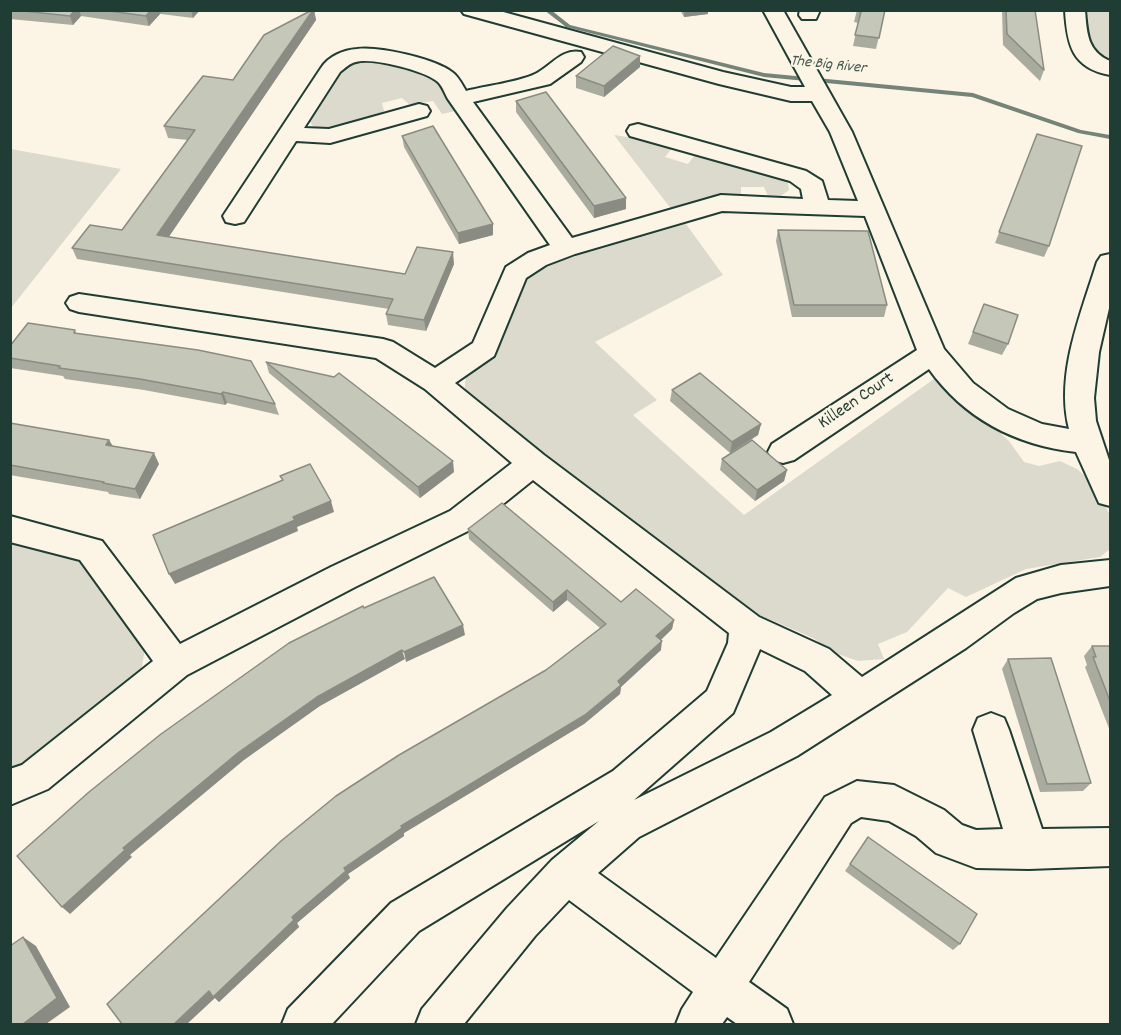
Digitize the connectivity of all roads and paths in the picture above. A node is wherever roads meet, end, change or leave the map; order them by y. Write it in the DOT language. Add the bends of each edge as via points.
graph roads {
  1 [pos="471,10"];
  2 [pos="773,10"];
  3 [pos="1075,10"];
  4 [pos="573,57"];
  5 [pos="1110,69"];
  6 [pos="814,83"];
  7 [pos="459,99"];
  8 [pos="419,111"];
  9 [pos="638,131"];
  10 [pos="290,134"];
  11 [pos="817,208"];
  12 [pos="874,209"];
  13 [pos="235,216"];
  14 [pos="566,248"];
  15 [pos="1110,262"];
  16 [pos="79,303"];
  17 [pos="932,353"];
  18 [pos="435,382"];
  19 [pos="1087,442"];
  20 [pos="783,452"];
  21 [pos="533,463"];
  22 [pos="1110,494"];
  23 [pos="10,529"];
  24 [pos="1110,573"];
  25 [pos="747,627"];
  26 [pos="176,664"];
  27 [pos="859,696"];
  28 [pos="991,730"];
  29 [pos="10,787"];
  30 [pos="1110,847"];
  31 [pos="1029,850"];
  32 [pos="566,874"];
  33 [pos="722,986"];
  34 [pos="303,1024"];
  35 [pos="437,1024"];
  36 [pos="697,1024"];
  37 [pos="772,1024"];
  1 -- 6 [label="street" via="792,94"];
  2 -- 6 [label="street"];
  3 -- 5 [label="street" via="1078,46 1088,58"];
  4 -- 7 [label="street" via="542,79"];
  6 -- 12 [label="street" via="841,132"];
  7 -- 10 [label="street" via="447,78 433,68 358,55 342,59 332,68"];
  7 -- 14 [label="street"];
  8 -- 10 [label="street" via="330,136"];
  9 -- 11 [label="street" via="798,176 813,186"];
  10 -- 13 [label="street"];
  11 -- 12 [label="street"];
  11 -- 14 [label="street" via="721,203"];
  12 -- 17 [label="street"];
  14 -- 18 [label="street" via="515,273 484,349"];
  15 -- 19 [label="street" via="1082,369 1080,413"];
  16 -- 18 [label="street" via="382,349"];
  17 -- 19 [label="street" via="963,391 992,414 1019,429 1062,441"];
  17 -- 20 [label="street, Killeen Court"];
  18 -- 21 [label="street"];
  19 -- 22 [label="street"];
  21 -- 25 [label="street"];
  21 -- 26 [label="street" via="461,520"];
  23 -- 26 [label="street" via="91,550"];
  24 -- 27 [label="street" via="1028,588"];
  25 -- 27 [label="street" via="818,660"];
  25 -- 34 [label="street" via="745,643 720,702 626,784 405,917"];
  26 -- 29 [label="street" via="35,777"];
  27 -- 32 [label="street" via="784,744 625,824"];
  28 -- 31 [label="street"];
  30 -- 31 [label="street"];
  31 -- 33 [label="street" via="975,849 950,840 930,823 894,803 857,799 838,810"];
  32 -- 33 [label="street"];
  32 -- 35 [label="street"];
  33 -- 36 [label="street"];
  33 -- 37 [label="street"];
}
